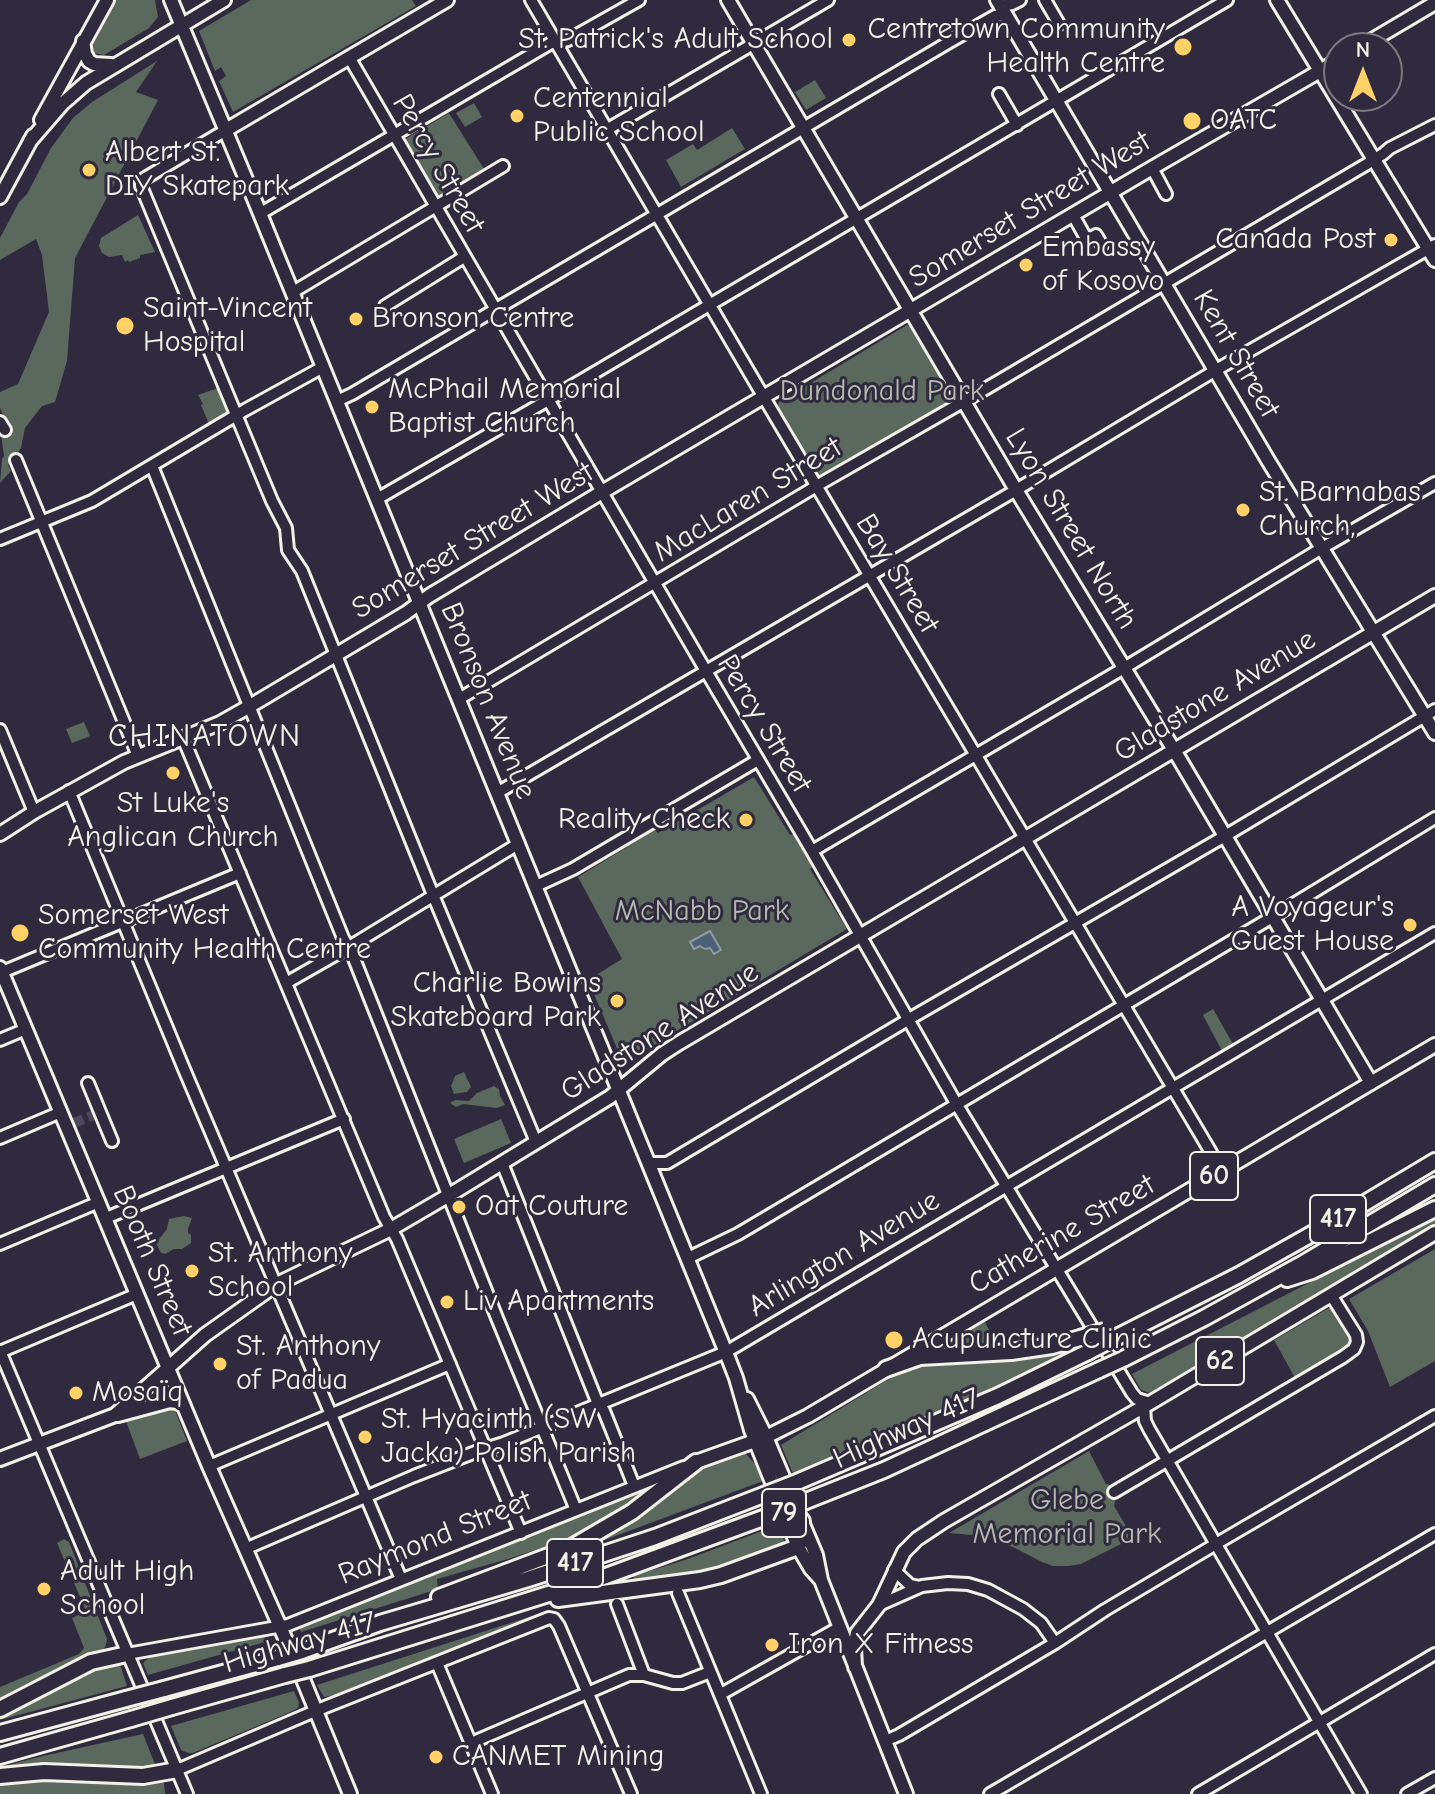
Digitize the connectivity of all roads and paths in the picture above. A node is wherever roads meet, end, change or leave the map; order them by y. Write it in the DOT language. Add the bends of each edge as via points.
graph roads {
  1 [pos="107,0"];
  2 [pos="171,0"];
  3 [pos="224,0"];
  4 [pos="447,0"];
  5 [pos="531,0"];
  6 [pos="639,0"];
  7 [pos="728,0"];
  8 [pos="828,0"];
  9 [pos="1020,0"];
  10 [pos="1045,0"];
  11 [pos="1227,0"];
  12 [pos="1277,0"];
  13 [pos="1435,3"];
  14 [pos="1001,7"];
  15 [pos="1059,24"];
  16 [pos="182,26"];
  17 [pos="1386,32"];
  18 [pos="83,41"];
  19 [pos="556,42"];
  20 [pos="754,43"];
  21 [pos="349,57"];
  22 [pos="113,65"];
  23 [pos="1323,69"];
  24 [pos="1320,71"];
  25 [pos="999,94"];
  26 [pos="1056,102"];
  27 [pos="1017,125"];
  28 [pos="1435,125"];
  29 [pos="804,127"];
  30 [pos="608,129"];
  31 [pos="226,130"];
  32 [pos="394,135"];
  33 [pos="30,141"];
  34 [pos="1374,160"];
  35 [pos="503,166"];
  36 [pos="1152,168"];
  37 [pos="1110,193"];
  38 [pos="1166,194"];
  39 [pos="0,197"];
  40 [pos="435,207"];
  41 [pos="261,213"];
  42 [pos="656,213"];
  43 [pos="1073,215"];
  44 [pos="856,219"];
  45 [pos="1102,245"];
  46 [pos="1433,251"];
  47 [pos="464,257"];
  48 [pos="1165,284"];
  49 [pos="293,292"];
  50 [pos="710,304"];
  51 [pos="385,306"];
  52 [pos="494,308"];
  53 [pos="911,310"];
  54 [pos="323,367"];
  55 [pos="1216,370"];
  56 [pos="764,398"];
  57 [pos="337,401"];
  58 [pos="548,401"];
  59 [pos="965,401"];
  60 [pos="236,415"];
  61 [pos="16,460"];
  62 [pos="152,466"];
  63 [pos="1435,483"];
  64 [pos="817,486"];
  65 [pos="1016,490"];
  66 [pos="601,492"];
  67 [pos="377,499"];
  68 [pos="41,523"];
  69 [pos="0,539"];
  70 [pos="1322,548"];
  71 [pos="870,576"];
  72 [pos="654,583"];
  73 [pos="1435,596"];
  74 [pos="420,602"];
  75 [pos="1374,632"];
  76 [pos="335,655"];
  77 [pos="1124,668"];
  78 [pos="706,671"];
  79 [pos="459,699"];
  80 [pos="250,706"];
  81 [pos="1430,713"];
  82 [pos="0,730"];
  83 [pos="1435,733"];
  84 [pos="183,738"];
  85 [pos="1174,750"];
  86 [pos="975,754"];
  87 [pos="138,756"];
  88 [pos="758,760"];
  89 [pos="69,791"];
  90 [pos="497,793"];
  91 [pos="34,812"];
  92 [pos="1435,818"];
  93 [pos="0,834"];
  94 [pos="1225,836"];
  95 [pos="1026,838"];
  96 [pos="518,844"];
  97 [pos="812,851"];
  98 [pos="240,873"];
  99 [pos="536,886"];
  100 [pos="433,895"];
  101 [pos="1273,917"];
  102 [pos="124,922"];
  103 [pos="1075,923"];
  104 [pos="1435,933"];
  105 [pos="860,937"];
  106 [pos="349,947"];
  107 [pos="1,970"];
  108 [pos="286,983"];
  109 [pos="1322,999"];
  110 [pos="1124,1005"];
  111 [pos="908,1020"];
  112 [pos="26,1029"];
  113 [pos="0,1040"];
  114 [pos="1435,1045"];
  115 [pos="88,1083"];
  116 [pos="1371,1083"];
  117 [pos="1173,1087"];
  118 [pos="619,1090"];
  119 [pos="957,1105"];
  120 [pos="61,1112"];
  121 [pos="344,1119"];
  122 [pos="0,1138"];
  123 [pos="112,1141"];
  124 [pos="536,1142"];
  125 [pos="1435,1161"];
  126 [pos="502,1163"];
  127 [pos="649,1163"];
  128 [pos="228,1168"];
  129 [pos="1222,1171"];
  130 [pos="1435,1185"];
  131 [pos="1007,1186"];
  132 [pos="449,1195"];
  133 [pos="99,1202"];
  134 [pos="1435,1209"];
  135 [pos="106,1218"];
  136 [pos="391,1229"];
  137 [pos="1435,1233"];
  138 [pos="0,1244"];
  139 [pos="688,1258"];
  140 [pos="1054,1270"];
  141 [pos="277,1284"];
  142 [pos="1249,1293"];
  143 [pos="137,1294"];
  144 [pos="1331,1295"];
  145 [pos="1108,1335"];
  146 [pos="0,1352"];
  147 [pos="726,1352"];
  148 [pos="450,1364"];
  149 [pos="168,1368"];
  150 [pos="886,1369"];
  151 [pos="601,1404"];
  152 [pos="184,1406"];
  153 [pos="1142,1407"];
  154 [pos="331,1414"];
  155 [pos="115,1415"];
  156 [pos="1435,1416"];
  157 [pos="542,1428"];
  158 [pos="761,1439"];
  159 [pos="38,1444"];
  160 [pos="486,1449"];
  161 [pos="0,1459"];
  162 [pos="1168,1460"];
  163 [pos="696,1462"];
  164 [pos="209,1466"];
  165 [pos="634,1486"];
  166 [pos="1114,1492"];
  167 [pos="367,1497"];
  168 [pos="576,1510"];
  169 [pos="802,1521"];
  170 [pos="521,1533"];
  171 [pos="1435,1534"];
  172 [pos="1216,1544"];
  173 [pos="798,1547"];
  174 [pos="245,1549"];
  175 [pos="894,1570"];
  176 [pos="401,1579"];
  177 [pos="821,1580"];
  178 [pos="919,1587"];
  179 [pos="678,1593"];
  180 [pos="617,1604"];
  181 [pos="879,1605"];
  182 [pos="510,1607"];
  183 [pos="380,1623"];
  184 [pos="279,1626"];
  185 [pos="840,1627"];
  186 [pos="1268,1633"];
  187 [pos="1055,1643"];
  188 [pos="127,1654"];
  189 [pos="1435,1654"];
  190 [pos="437,1663"];
  191 [pos="855,1667"];
  192 [pos="710,1672"];
  193 [pos="644,1675"];
  194 [pos="589,1693"];
  195 [pos="721,1694"];
  196 [pos="0,1709"];
  197 [pos="315,1711"];
  198 [pos="1319,1722"];
  199 [pos="0,1733"];
  200 [pos="885,1741"];
  201 [pos="471,1743"];
  202 [pos="0,1756"];
  203 [pos="177,1770"];
  204 [pos="0,1776"];
  205 [pos="1435,1778"];
  206 [pos="187,1794"];
  207 [pos="350,1794"];
  208 [pos="492,1794"];
  209 [pos="631,1794"];
  210 [pos="761,1794"];
  211 [pos="906,1794"];
  212 [pos="990,1794"];
  213 [pos="1198,1794"];
  214 [pos="1361,1794"];
  215 [pos="1407,1794"];
  1 -- 18 [label="main road"];
  2 -- 16 [label="main road, Bronson Avenue / 79"];
  3 -- 16 [label="main road"];
  4 -- 21 [label="main road"];
  5 -- 19 [label="street, Bay Street"];
  6 -- 19 [label="street"];
  7 -- 20 [label="main road, Lyon Street North"];
  8 -- 20 [label="street"];
  9 -- 14 [label="street"];
  10 -- 15 [label="street"];
  11 -- 26 [label="street"];
  12 -- 24 [label="main road"];
  13 -- 17 [label="main road"];
  14 -- 26 [label="main road, Kent Street"];
  14 -- 29 [label="street" via="995,16"];
  16 -- 22 [label="main road"];
  16 -- 31 [label="main road, Bronson Avenue / 79"];
  18 -- 22 [label="main road" via="89,61"];
  18 -- 33 [label="main road"];
  19 -- 30 [label="street, Bay Street"];
  19 -- 32 [label="street"];
  20 -- 29 [label="main road, Lyon Street North"];
  20 -- 30 [label="street"];
  21 -- 31 [label="main road"];
  21 -- 32 [label="street, Percy Street"];
  22 -- 33 [label="main road" via="74,92"];
  23 -- 24 [label="main road, Somerset Street West"];
  24 -- 34 [label="main road"];
  24 -- 36 [label="main road, Somerset Street West"];
  25 -- 27 [label="street"];
  26 -- 27 [label="street"];
  26 -- 37 [label="main road, Kent Street"];
  27 -- 44 [label="street"];
  28 -- 34 [label="street, MacLaren Street"];
  29 -- 42 [label="street"];
  29 -- 44 [label="main road, Lyon Street North"];
  30 -- 42 [label="street, Bay Street"];
  31 -- 41 [label="main road, Bronson Avenue / 79"];
  31 -- 60 [label="street" via="141,181 141,186"];
  32 -- 40 [label="street, Percy Street"];
  32 -- 41 [label="street"];
  33 -- 39 [label="main road"];
  34 -- 46 [label="main road"];
  34 -- 48 [label="street, MacLaren Street"];
  35 -- 40 [label="street"];
  36 -- 37 [label="main road, Somerset Street West"];
  36 -- 38 [label="street"];
  37 -- 43 [label="main road, Somerset Street West"];
  37 -- 48 [label="main road, Kent Street"];
  40 -- 47 [label="street, Percy Street"];
  40 -- 49 [label="street"];
  41 -- 49 [label="main road, Bronson Avenue / 79"];
  42 -- 50 [label="street, Bay Street"];
  42 -- 52 [label="street"];
  43 -- 45 [label="street" via="1087,240 1096,235"];
  43 -- 53 [label="main road, Somerset Street West"];
  44 -- 50 [label="street"];
  44 -- 53 [label="main road, Lyon Street North"];
  46 -- 55 [label="street"];
  47 -- 51 [label="street"];
  47 -- 52 [label="street, Percy Street"];
  48 -- 55 [label="main road, Kent Street"];
  48 -- 59 [label="street, MacLaren Street"];
  49 -- 54 [label="main road, Bronson Avenue / 79"];
  50 -- 56 [label="street, Bay Street"];
  50 -- 58 [label="street"];
  52 -- 57 [label="street"];
  52 -- 58 [label="street, Percy Street"];
  53 -- 56 [label="main road, Somerset Street West"];
  53 -- 59 [label="main road, Lyon Street North"];
  54 -- 57 [label="main road, Bronson Avenue / 79"];
  54 -- 60 [label="street"];
  55 -- 65 [label="street"];
  55 -- 70 [label="main road, Kent Street"];
  56 -- 64 [label="street, Bay Street"];
  56 -- 66 [label="main road, Somerset Street West"];
  57 -- 67 [label="main road, Bronson Avenue / 79"];
  58 -- 66 [label="street, Percy Street"];
  58 -- 67 [label="street"];
  59 -- 64 [label="street, MacLaren Street"];
  59 -- 65 [label="main road, Lyon Street North"];
  60 -- 62 [label="street"];
  60 -- 76 [label="street"];
  61 -- 68 [label="street"];
  62 -- 68 [label="street"];
  62 -- 80 [label="street"];
  63 -- 70 [label="street"];
  64 -- 71 [label="street, Bay Street"];
  64 -- 72 [label="street, MacLaren Street"];
  65 -- 71 [label="street"];
  65 -- 77 [label="main road, Lyon Street North"];
  66 -- 72 [label="street, Percy Street"];
  66 -- 74 [label="main road, Somerset Street West"];
  67 -- 74 [label="main road, Bronson Avenue / 79"];
  68 -- 69 [label="street"];
  68 -- 87 [label="street"];
  70 -- 75 [label="main road, Kent Street"];
  70 -- 77 [label="street"];
  71 -- 78 [label="street"];
  71 -- 86 [label="street, Bay Street"];
  72 -- 78 [label="street, Percy Street"];
  72 -- 79 [label="street, MacLaren Street"];
  73 -- 75 [label="main road, Gladstone Avenue"];
  74 -- 76 [label="main road, Somerset Street West"];
  74 -- 79 [label="main road, Bronson Avenue / 79"];
  75 -- 81 [label="main road, Kent Street"];
  75 -- 85 [label="main road, Gladstone Avenue"];
  76 -- 80 [label="main road, Somerset Street West"];
  76 -- 100 [label="street"];
  77 -- 85 [label="main road, Lyon Street North"];
  77 -- 86 [label="street"];
  78 -- 88 [label="street, Percy Street"];
  78 -- 90 [label="street"];
  79 -- 90 [label="main road, Bronson Avenue / 79"];
  80 -- 84 [label="main road, Somerset Street West"];
  80 -- 106 [label="street"];
  81 -- 83 [label="main road, Kent Street"];
  81 -- 94 [label="street"];
  82 -- 91 [label="street"];
  84 -- 87 [label="main road, Somerset Street West"];
  84 -- 98 [label="street"];
  85 -- 94 [label="main road, Lyon Street North"];
  85 -- 95 [label="main road, Gladstone Avenue"];
  86 -- 95 [label="street, Bay Street"];
  86 -- 97 [label="street"];
  87 -- 89 [label="main road, Somerset Street West"];
  88 -- 97 [label="street, Percy Street"];
  88 -- 99 [label="street"];
  89 -- 91 [label="main road, Somerset Street West"];
  89 -- 102 [label="street"];
  90 -- 96 [label="main road, Bronson Avenue / 79"];
  91 -- 93 [label="main road, Somerset Street West"];
  92 -- 101 [label="street"];
  94 -- 101 [label="main road, Lyon Street North"];
  94 -- 103 [label="street"];
  95 -- 103 [label="street, Bay Street"];
  95 -- 105 [label="main road, Gladstone Avenue"];
  96 -- 99 [label="main road, Bronson Avenue / 79"];
  96 -- 100 [label="street"];
  97 -- 105 [label="street, Percy Street"];
  98 -- 102 [label="street"];
  98 -- 108 [label="street"];
  99 -- 118 [label="main road, Bronson Avenue / 79"];
  100 -- 106 [label="street"];
  100 -- 124 [label="street"];
  101 -- 109 [label="main road, Lyon Street North"];
  101 -- 110 [label="street"];
  102 -- 107 [label="street"];
  102 -- 128 [label="street"];
  103 -- 110 [label="street, Bay Street"];
  103 -- 111 [label="street"];
  104 -- 109 [label="street, Arlington Avenue"];
  105 -- 111 [label="street, Percy Street"];
  105 -- 118 [label="main road, Gladstone Avenue" via="673,1047"];
  106 -- 108 [label="street"];
  106 -- 132 [label="street"];
  107 -- 112 [label="main road, Booth Street"];
  108 -- 121 [label="street"];
  109 -- 116 [label="main road, Lyon Street North"];
  109 -- 117 [label="street, Arlington Avenue"];
  110 -- 117 [label="street, Bay Street"];
  110 -- 119 [label="street"];
  111 -- 119 [label="street, Percy Street"];
  111 -- 127 [label="street" via="667,1163"];
  112 -- 113 [label="street"];
  112 -- 120 [label="main road, Booth Street"];
  114 -- 116 [label="main road, Catherine Street / 60"];
  115 -- 123 [label="street"];
  116 -- 129 [label="main road, Catherine Street / 60"];
  117 -- 129 [label="street, Bay Street"];
  117 -- 131 [label="street, Arlington Avenue"];
  118 -- 124 [label="main road, Gladstone Avenue"];
  118 -- 127 [label="main road, Bronson Avenue / 79"];
  119 -- 131 [label="street, Percy Street"];
  119 -- 139 [label="street"];
  120 -- 122 [label="street"];
  120 -- 133 [label="main road, Booth Street"];
  121 -- 128 [label="street"];
  121 -- 136 [label="street"];
  124 -- 126 [label="main road, Gladstone Avenue"];
  125 -- 145 [label="highway, 417" via="1239,1275"];
  126 -- 132 [label="main road, Gladstone Avenue"];
  126 -- 151 [label="street"];
  127 -- 139 [label="main road, Bronson Avenue / 79"];
  128 -- 135 [label="street"];
  128 -- 141 [label="street"];
  129 -- 140 [label="main road, Catherine Street / 60"];
  130 -- 142 [label="highway, Highway 417 / 417"];
  131 -- 140 [label="street, Percy Street"];
  131 -- 147 [label="street, Arlington Avenue"];
  132 -- 136 [label="main road, Gladstone Avenue"];
  132 -- 157 [label="street"];
  133 -- 135 [label="main road, Booth Street"];
  133 -- 138 [label="street"];
  134 -- 142 [label="highway" via="1312,1271"];
  135 -- 143 [label="main road, Booth Street"];
  136 -- 141 [label="main road, Gladstone Avenue"];
  136 -- 148 [label="street"];
  137 -- 144 [label="main road, 62"];
  139 -- 147 [label="main road, Bronson Avenue / 79"];
  140 -- 150 [label="main road, Catherine Street / 60"];
  140 -- 153 [label="street, Percy Street"];
  141 -- 149 [label="main road, Gladstone Avenue"];
  141 -- 154 [label="street"];
  142 -- 182 [label="highway, Highway 417 / 417, bridge" via="1123,1359 884,1470"];
  143 -- 146 [label="street"];
  143 -- 149 [label="main road, Booth Street"];
  144 -- 153 [label="main road, 62"];
  144 -- 162 [label="street" via="1356,1335 1354,1349"];
  145 -- 150 [label="highway, bridge" via="1011,1352 920,1357"];
  145 -- 183 [label="highway, 417, bridge" via="1088,1352 998,1396 797,1482 655,1537"];
  146 -- 159 [label="street"];
  147 -- 151 [label="street, Arlington Avenue"];
  147 -- 158 [label="main road, Bronson Avenue / 79"];
  148 -- 154 [label="street"];
  148 -- 160 [label="street"];
  149 -- 152 [label="main road, Booth Street"];
  149 -- 155 [label="main road, Gladstone Avenue"];
  150 -- 158 [label="main road, Catherine Street / 60"];
  151 -- 157 [label="street, Arlington Avenue"];
  151 -- 165 [label="street"];
  152 -- 155 [label="main road" via="170,1401"];
  152 -- 164 [label="main road, Booth Street"];
  153 -- 162 [label="street, Percy Street" via="1141,1424"];
  153 -- 175 [label="main road, 62" via="944,1521 910,1545"];
  154 -- 164 [label="street"];
  154 -- 167 [label="street"];
  155 -- 159 [label="main road, Gladstone Avenue"];
  156 -- 172 [label="street"];
  157 -- 160 [label="street, Arlington Avenue"];
  157 -- 168 [label="street"];
  158 -- 163 [label="main road, Raymond Street"];
  158 -- 169 [label="main road, Bronson Avenue / 79"];
  158 -- 173 [label="main road, Bronson Avenue / 79"];
  159 -- 161 [label="main road, Gladstone Avenue"];
  159 -- 188 [label="street"];
  160 -- 167 [label="street, Arlington Avenue"];
  160 -- 170 [label="street"];
  162 -- 166 [label="street"];
  162 -- 172 [label="street, Percy Street"];
  163 -- 165 [label="street, Raymond Street"];
  163 -- 183 [label="highway" via="632,1512 572,1547"];
  164 -- 174 [label="main road, Booth Street"];
  165 -- 168 [label="street, Raymond Street"];
  167 -- 174 [label="street, Arlington Avenue"];
  167 -- 176 [label="street"];
  168 -- 170 [label="street, Raymond Street"];
  169 -- 173 [label="highway"];
  169 -- 177 [label="main road, Bronson Avenue / 79"];
  170 -- 176 [label="street, Raymond Street"];
  171 -- 186 [label="street"];
  172 -- 186 [label="street, Percy Street"];
  172 -- 187 [label="street"];
  173 -- 177 [label="main road, Bronson Avenue / 79"];
  173 -- 182 [label="highway" via="700,1580"];
  174 -- 184 [label="main road, Booth Street"];
  175 -- 178 [label="street"];
  175 -- 181 [label="main road, 62"];
  176 -- 184 [label="street, Raymond Street"];
  177 -- 185 [label="main road, Bronson Avenue / 79"];
  178 -- 181 [label="street"];
  178 -- 187 [label="street" via="955,1583 988,1590 1036,1619"];
  179 -- 192 [label="street"];
  180 -- 193 [label="street"];
  181 -- 185 [label="main road"];
  181 -- 191 [label="main road" via="857,1633"];
  182 -- 202 [label="highway, Highway 417 / 417, bridge"];
  183 -- 199 [label="highway, 417, bridge" via="278,1658"];
  184 -- 188 [label="street, Raymond Street"];
  184 -- 197 [label="main road, Booth Street"];
  185 -- 191 [label="main road, Bronson Avenue / 79"];
  185 -- 195 [label="street"];
  186 -- 198 [label="street, Percy Street"];
  186 -- 212 [label="street"];
  187 -- 200 [label="street"];
  188 -- 196 [label="highway" via="91,1662"];
  188 -- 203 [label="street"];
  189 -- 198 [label="street"];
  190 -- 194 [label="street" via="554,1619"];
  190 -- 197 [label="street"];
  190 -- 201 [label="street"];
  191 -- 200 [label="main road, Bronson Avenue / 79"];
  192 -- 193 [label="street" via="682,1683"];
  192 -- 195 [label="street"];
  193 -- 194 [label="street" via="629,1675"];
  194 -- 201 [label="street"];
  194 -- 209 [label="street"];
  195 -- 210 [label="street"];
  197 -- 203 [label="street"];
  197 -- 207 [label="main road, Booth Street"];
  198 -- 213 [label="street"];
  198 -- 214 [label="street, Percy Street"];
  200 -- 211 [label="main road, Bronson Avenue / 79"];
  201 -- 208 [label="street"];
  203 -- 204 [label="highway" via="143,1776"];
  203 -- 206 [label="street"];
  205 -- 215 [label="street"];
}
